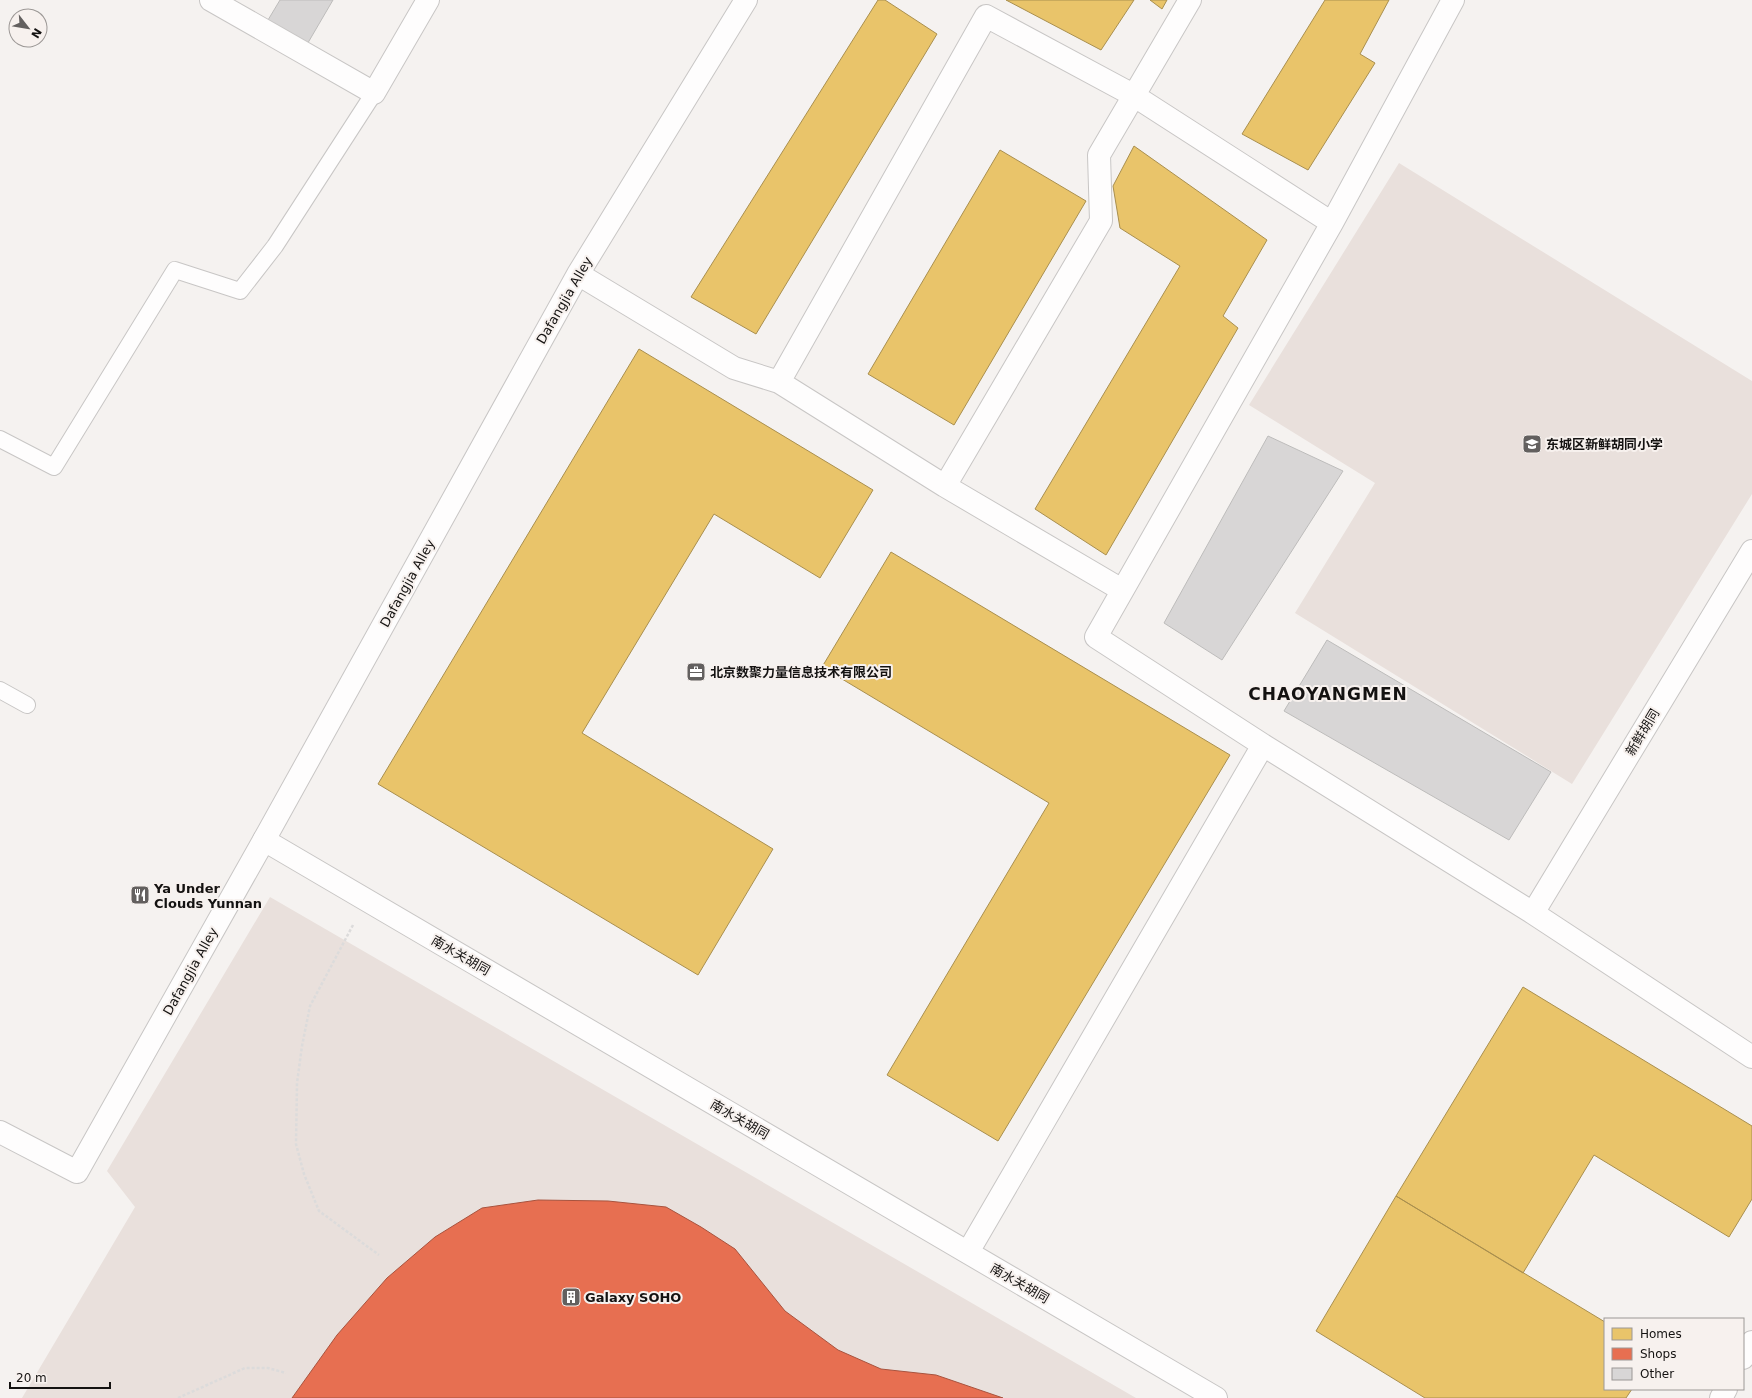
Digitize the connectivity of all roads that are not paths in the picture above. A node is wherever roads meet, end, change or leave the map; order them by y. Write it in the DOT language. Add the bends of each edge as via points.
graph roads {
  1 [pos="211,0"];
  2 [pos="428,0"];
  3 [pos="746,0"];
  4 [pos="1190,0"];
  5 [pos="1453,0"];
  6 [pos="374,93"];
  7 [pos="1133,95"];
  8 [pos="1332,223"];
  9 [pos="578,274"];
  10 [pos="779,382"];
  11 [pos="0,439"];
  12 [pos="945,486"];
  13 [pos="1752,551"];
  14 [pos="1122,590"];
  15 [pos="0,690"];
  16 [pos="27,705"];
  17 [pos="1263,745"];
  18 [pos="264,840"];
  19 [pos="1533,913"];
  20 [pos="1752,1057"];
  21 [pos="0,1132"];
  22 [pos="968,1252"];
  23 [pos="1752,1342"];
  24 [pos="1744,1356"];
  25 [pos="1216,1398"];
  1 -- 6 [label="street"];
  2 -- 6 [label="street"];
  3 -- 9 [label="street, Dafangjia Alley"];
  4 -- 7 [label="street"];
  5 -- 8 [label="street"];
  6 -- 11 [label="lane" via="275,246 240,291 175,270 54,467"];
  7 -- 8 [label="street"];
  7 -- 10 [label="street" via="986,16"];
  7 -- 12 [label="street" via="1099,155 1101,221"];
  8 -- 14 [label="street"];
  9 -- 10 [label="street" via="734,368"];
  9 -- 18 [label="street, Dafangjia Alley"];
  10 -- 12 [label="street"];
  12 -- 14 [label="street"];
  13 -- 19 [label="street, 新鲜胡同"];
  14 -- 17 [label="street" via="1096,637"];
  15 -- 16 [label="lane"];
  17 -- 19 [label="street"];
  17 -- 22 [label="street"];
  18 -- 21 [label="street, Dafangjia Alley" via="77,1172"];
  18 -- 22 [label="street, 南水关胡同"];
  19 -- 20 [label="street"];
  22 -- 25 [label="street, 南水关胡同"];
  23 -- 24 [label="street"];
}
